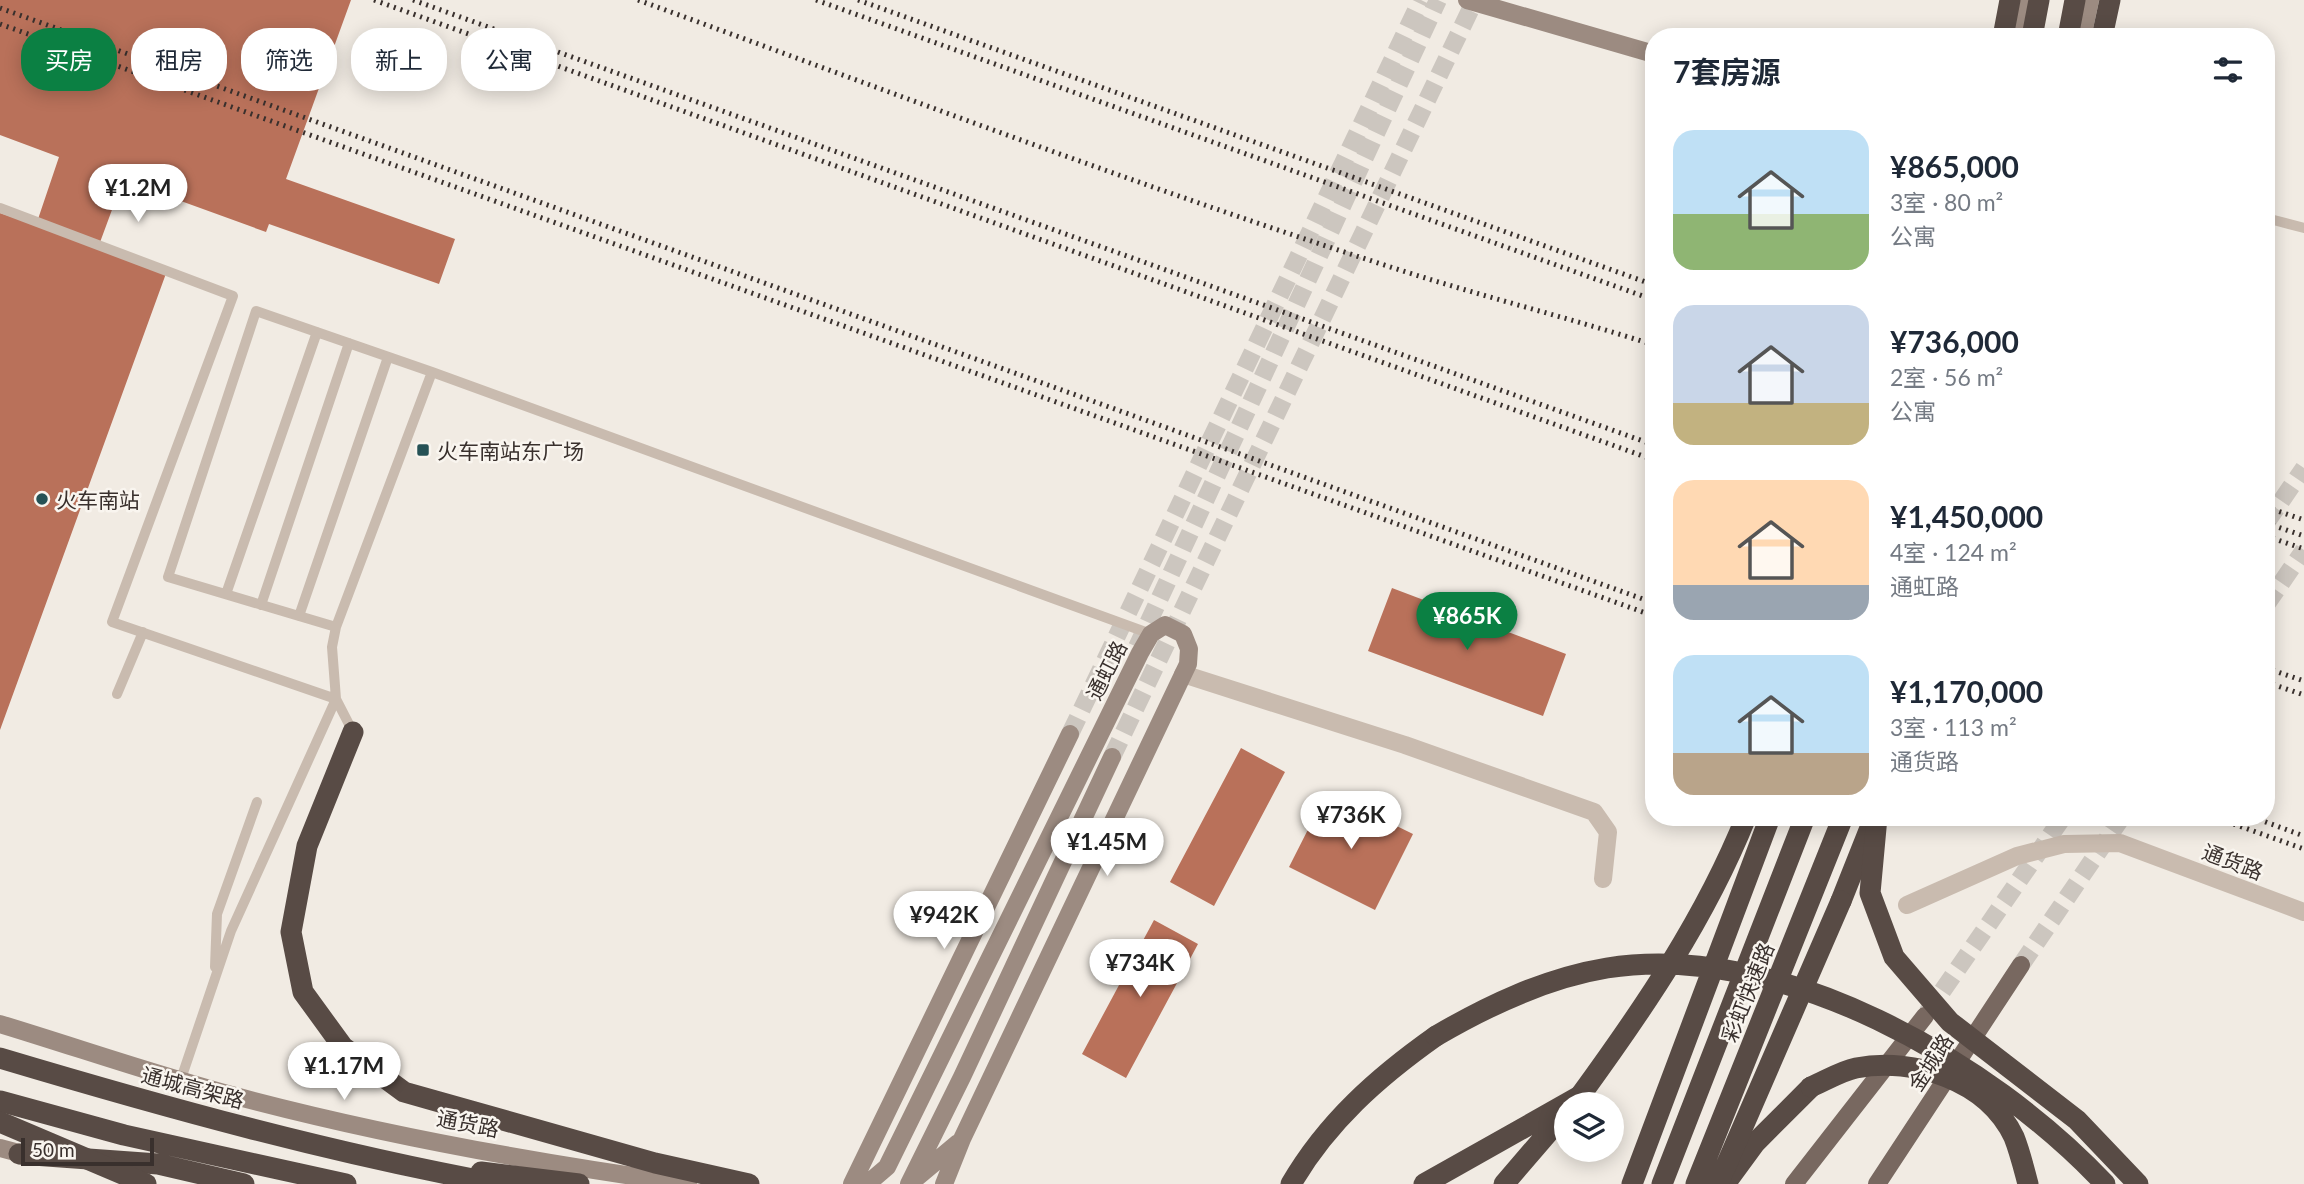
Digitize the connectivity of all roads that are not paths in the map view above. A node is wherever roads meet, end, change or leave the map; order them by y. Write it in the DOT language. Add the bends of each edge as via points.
graph roads {
  1 [pos="1467,0"];
  2 [pos="2010,0"];
  3 [pos="2026,0"];
  4 [pos="2039,0"];
  5 [pos="2075,0"];
  6 [pos="2090,0"];
  7 [pos="2110,0"];
  8 [pos="2005,28"];
  9 [pos="2019,28"];
  10 [pos="2034,28"];
  11 [pos="2070,28"];
  12 [pos="2084,28"];
  13 [pos="2104,28"];
  14 [pos="1645,51"];
  15 [pos="0,208"];
  16 [pos="2275,220"];
  17 [pos="2304,228"];
  18 [pos="317,332"];
  19 [pos="349,343"];
  20 [pos="388,357"];
  21 [pos="432,372"];
  22 [pos="226,594"];
  23 [pos="261,604"];
  24 [pos="299,616"];
  25 [pos="336,626"];
  26 [pos="143,632"];
  27 [pos="1151,634"];
  28 [pos="1183,674"];
  29 [pos="117,694"];
  30 [pos="336,699"];
  31 [pos="353,732"];
  32 [pos="1070,734"];
  33 [pos="1112,757"];
  34 [pos="257,802"];
  35 [pos="1742,826"];
  36 [pos="1767,826"];
  37 [pos="1801,826"];
  38 [pos="1839,826"];
  39 [pos="1871,826"];
  40 [pos="1874,826"];
  41 [pos="1603,878"];
  42 [pos="1907,905"];
  43 [pos="2304,912"];
  44 [pos="2021,965"];
  45 [pos="215,980"];
  46 [pos="1925,1016"];
  47 [pos="0,1024"];
  48 [pos="0,1058"];
  49 [pos="181,1079"];
  50 [pos="1582,1092"];
  51 [pos="0,1101"];
  52 [pos="1554,1114"];
  53 [pos="0,1122"];
  54 [pos="1554,1126"];
  55 [pos="962,1139"];
  56 [pos="10,1151"];
  57 [pos="422,1170"];
  58 [pos="147,1184"];
  59 [pos="244,1184"];
  60 [pos="346,1184"];
  61 [pos="499,1184"];
  62 [pos="579,1184"];
  63 [pos="688,1184"];
  64 [pos="749,1184"];
  65 [pos="852,1184"];
  66 [pos="867,1184"];
  67 [pos="909,1184"];
  68 [pos="944,1184"];
  69 [pos="1291,1184"];
  70 [pos="1424,1184"];
  71 [pos="1504,1184"];
  72 [pos="1632,1184"];
  73 [pos="1662,1184"];
  74 [pos="1696,1184"];
  75 [pos="1718,1184"];
  76 [pos="1725,1184"];
  77 [pos="1794,1184"];
  78 [pos="1877,1184"];
  79 [pos="2028,1184"];
  80 [pos="2105,1184"];
  81 [pos="2138,1184"];
  1 -- 14 [label="street"];
  2 -- 8 [label="highway"];
  3 -- 9 [label="street"];
  4 -- 10 [label="highway"];
  5 -- 11 [label="highway"];
  6 -- 12 [label="street"];
  7 -- 13 [label="highway"];
  15 -- 26 [label="lane" via="233,296 112,622"];
  16 -- 17 [label="lane"];
  18 -- 19 [label="lane"];
  18 -- 22 [label="lane"];
  18 -- 22 [label="lane" via="256,311 168,577"];
  19 -- 20 [label="lane"];
  19 -- 23 [label="lane"];
  20 -- 21 [label="lane"];
  20 -- 24 [label="lane"];
  21 -- 25 [label="lane"];
  21 -- 27 [label="lane"];
  22 -- 23 [label="lane"];
  23 -- 24 [label="lane"];
  24 -- 25 [label="lane"];
  25 -- 30 [label="lane" via="332,647"];
  26 -- 29 [label="lane"];
  26 -- 30 [label="lane"];
  27 -- 28 [label="street, 通虹路" via="1165,625 1183,634 1189,649"];
  27 -- 66 [label="street, 通虹路" via="887,1167"];
  28 -- 41 [label="street" via="1594,812 1608,831"];
  28 -- 55 [label="street, 通虹路"];
  30 -- 31 [label="lane"];
  30 -- 45 [label="lane" via="231,931"];
  31 -- 64 [label="highway" via="307,846 291,932 303,992 343,1047 404,1092 655,1163"];
  32 -- 65 [label="street"];
  33 -- 67 [label="street"];
  34 -- 45 [label="lane" via="217,914"];
  35 -- 50 [label="highway, bridge" via="1699,920 1636,1019"];
  36 -- 72 [label="highway, bridge"];
  37 -- 73 [label="highway, 彩虹快速路, bridge"];
  38 -- 74 [label="highway, 彩虹快速路, bridge"];
  39 -- 75 [label="highway, bridge"];
  40 -- 81 [label="highway, bridge" via="1870,893 1894,957 1950,1022 2077,1120"];
  42 -- 43 [label="street, 通货路" via="2017,856 2064,844 2120,843"];
  44 -- 78 [label="main road, 金城路"];
  45 -- 49 [label="lane"];
  46 -- 77 [label="main road, 金城路"];
  47 -- 49 [label="street, 通货路"];
  48 -- 57 [label="highway, 通城高架路" via="207,1117"];
  49 -- 63 [label="street, 通货路" via="375,1129"];
  51 -- 60 [label="highway" via="124,1135"];
  52 -- 70 [label="highway"];
  53 -- 58 [label="highway, bridge"];
  54 -- 71 [label="highway"];
  55 -- 67 [label="street"];
  55 -- 68 [label="street, 通虹路"];
  56 -- 58 [label="street"];
  56 -- 59 [label="highway" via="158,1164"];
  57 -- 61 [label="highway, 通城高架路"];
  57 -- 62 [label="highway" via="502,1172"];
  69 -- 80 [label="highway, bridge" via="1307,1156 1350,1106 1387,1071 1436,1036 1482,1009 1563,978 1655,965 1731,969 1855,1009 1920,1042 2032,1115"];
  76 -- 79 [label="highway, bridge" via="1755,1143 1811,1087 1854,1068 1900,1064 1945,1075 1984,1100 2013,1136"];
}
